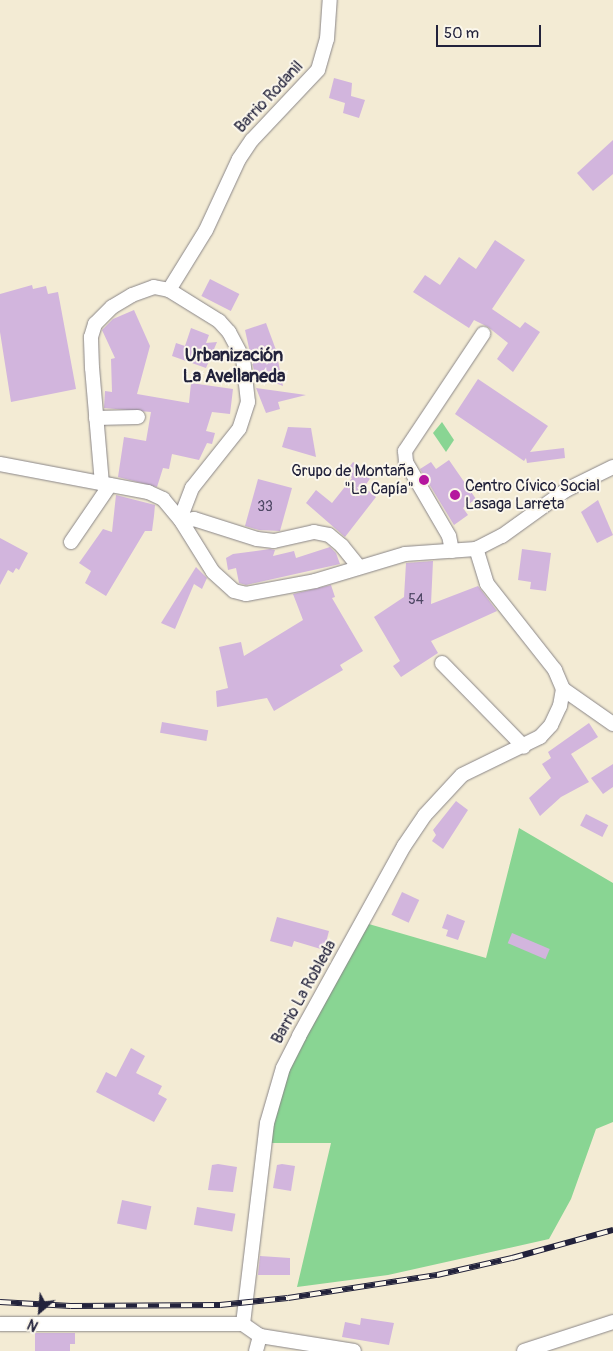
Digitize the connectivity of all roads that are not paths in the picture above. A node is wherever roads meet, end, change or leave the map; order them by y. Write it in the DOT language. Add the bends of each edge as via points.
graph roads {
  1 [pos="330,0"];
  2 [pos="168,290"];
  3 [pos="483,334"];
  4 [pos="138,417"];
  5 [pos="96,418"];
  6 [pos="0,464"];
  7 [pos="613,467"];
  8 [pos="106,485"];
  9 [pos="181,520"];
  10 [pos="71,542"];
  11 [pos="476,550"];
  12 [pos="452,551"];
  13 [pos="359,567"];
  14 [pos="442,663"];
  15 [pos="563,689"];
  16 [pos="613,724"];
  17 [pos="524,747"];
  18 [pos="613,1322"];
  19 [pos="0,1324"];
  20 [pos="243,1324"];
  21 [pos="260,1336"];
  22 [pos="256,1351"];
  23 [pos="354,1351"];
  24 [pos="524,1351"];
  1 -- 2 [label="street, Barrio Rodanil" via="326,47 318,70 239,158 206,230"];
  2 -- 5 [label="street" via="154,287 132,295 112,307 96,324 91,337"];
  2 -- 9 [label="street" via="219,321 229,332 243,358 248,402 239,429 192,488"];
  3 -- 12 [label="street" via="405,451 406,462 449,536"];
  4 -- 5 [label="street"];
  5 -- 8 [label="street"];
  6 -- 8 [label="street"];
  7 -- 11 [label="street" via="566,490 502,536"];
  8 -- 9 [label="street" via="148,492 163,499"];
  8 -- 10 [label="street"];
  9 -- 13 [label="street" via="194,519 257,539 274,541 314,532 329,535"];
  9 -- 13 [label="street" via="214,572 240,594 256,594"];
  11 -- 12 [label="street"];
  11 -- 15 [label="street" via="487,584 555,670"];
  12 -- 13 [label="street" via="405,554"];
  14 -- 17 [label="street"];
  15 -- 16 [label="street"];
  15 -- 17 [label="street, Barrio La Robleda" via="560,706 551,725"];
  17 -- 20 [label="street, Barrio La Robleda" via="462,775 425,815 404,846 283,1068 267,1122"];
  18 -- 24 [label="street"];
  19 -- 20 [label="street"];
  20 -- 21 [label="street"];
  21 -- 22 [label="street"];
  21 -- 23 [label="street"];
}
